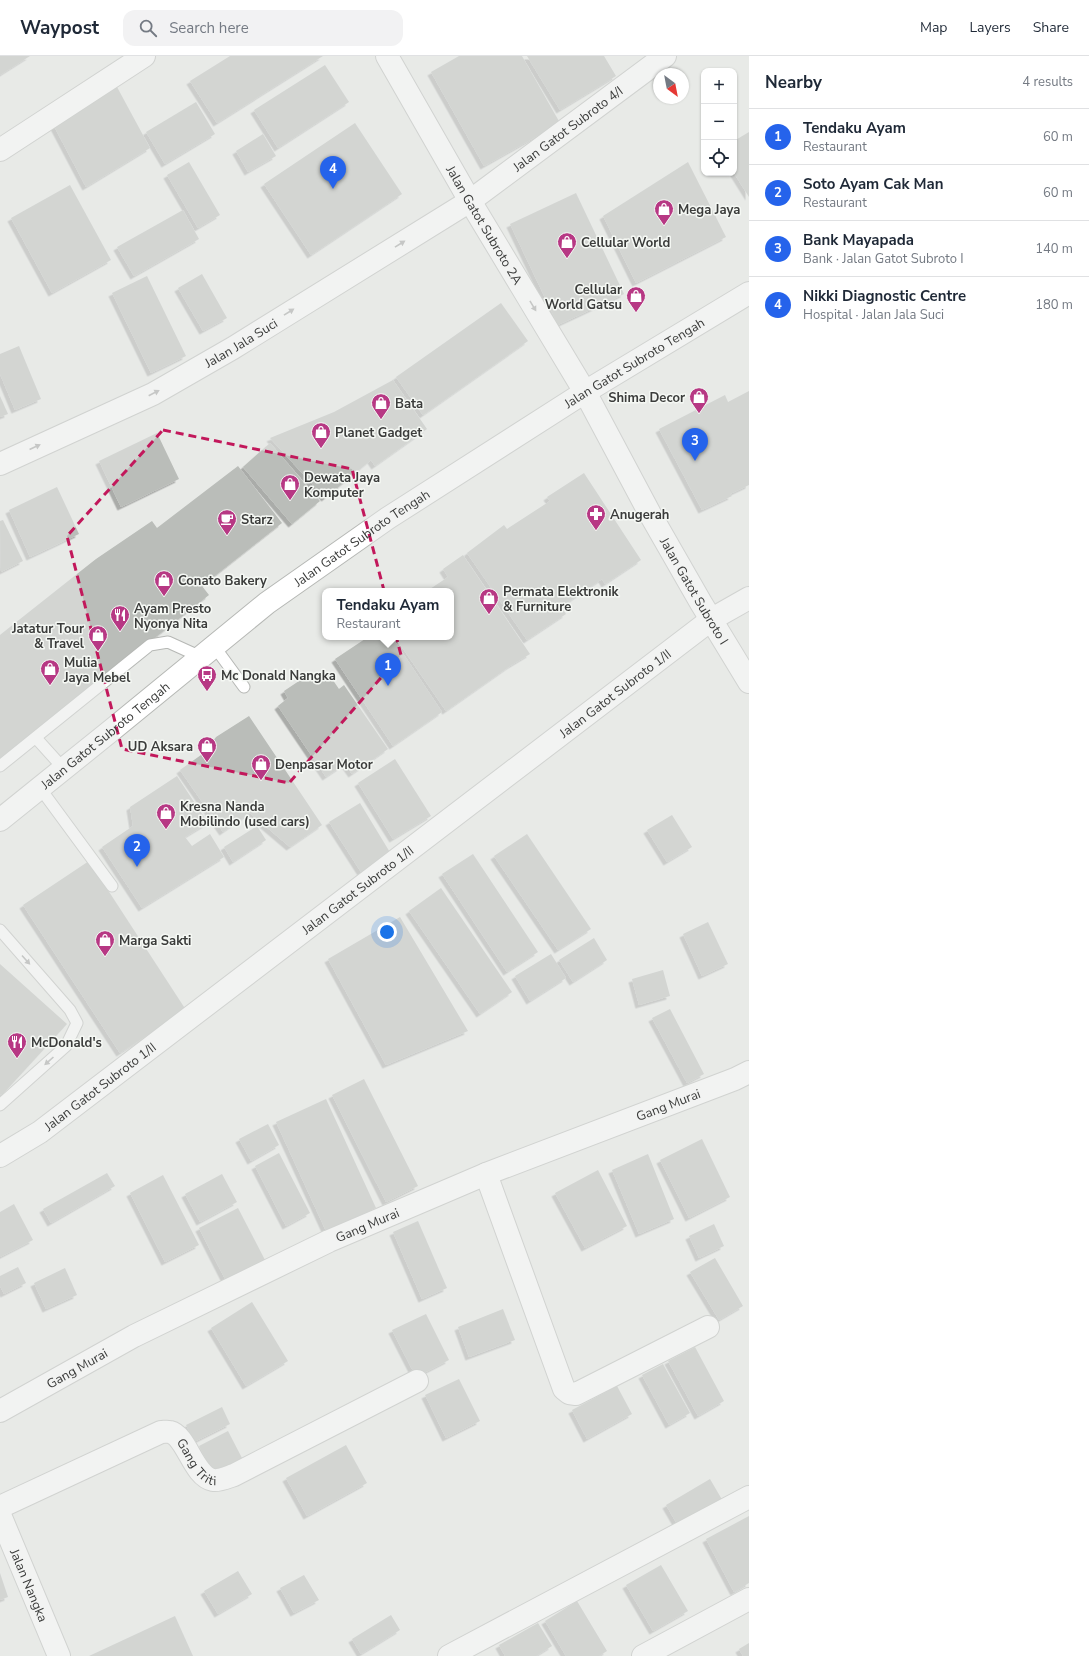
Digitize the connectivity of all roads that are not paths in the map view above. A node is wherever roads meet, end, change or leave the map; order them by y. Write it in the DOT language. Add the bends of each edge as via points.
graph roads {
  1 [pos="144,56"];
  2 [pos="387,56"];
  3 [pos="665,56"];
  4 [pos="119,62"];
  5 [pos="640,63"];
  6 [pos="0,150"];
  7 [pos="470,201"];
  8 [pos="749,293"];
  9 [pos="585,392"];
  10 [pos="0,464"];
  11 [pos="749,598"];
  12 [pos="712,619"];
  13 [pos="207,652"];
  14 [pos="749,682"];
  15 [pos="244,687"];
  16 [pos="36,738"];
  17 [pos="0,766"];
  18 [pos="64,769"];
  19 [pos="40,788"];
  20 [pos="0,820"];
  21 [pos="112,886"];
  22 [pos="0,930"];
  23 [pos="749,1072"];
  24 [pos="0,1106"];
  25 [pos="0,1156"];
  26 [pos="486,1174"];
  27 [pos="708,1327"];
  28 [pos="417,1381"];
  29 [pos="0,1411"];
  30 [pos="749,1497"];
  31 [pos="0,1507"];
  32 [pos="0,1515"];
  33 [pos="749,1598"];
  34 [pos="59,1656"];
  35 [pos="449,1656"];
  36 [pos="643,1656"];
  1 -- 4 [label="main road"];
  2 -- 7 [label="main road, Jalan Gatot Subroto 2A"];
  3 -- 5 [label="main road, Jalan Gatot Subroto 4/I"];
  4 -- 6 [label="main road"];
  5 -- 7 [label="main road, Jalan Gatot Subroto 4/I"];
  7 -- 9 [label="main road, Jalan Gatot Subroto 2A, one-way"];
  10 -- 7 [label="main road, Jalan Jala Suci, one-way" via="166,386 233,348"];
  8 -- 9 [label="main road, Jalan Gatot Subroto Tengah"];
  9 -- 12 [label="main road, Jalan Gatot Subroto I" via="650,514"];
  9 -- 13 [label="main road, Jalan Gatot Subroto Tengah" via="388,518 267,603"];
  11 -- 12 [label="main road, Jalan Gatot Subroto 1/II"];
  12 -- 14 [label="main road, Jalan Gatot Subroto I"];
  12 -- 25 [label="main road, Jalan Gatot Subroto 1/II" via="40,1132"];
  13 -- 15 [label="lane"];
  13 -- 16 [label="lane" via="168,642 150,645"];
  13 -- 18 [label="main road, Jalan Gatot Subroto Tengah"];
  16 -- 17 [label="lane"];
  16 -- 18 [label="lane"];
  18 -- 19 [label="main road, Jalan Gatot Subroto Tengah"];
  19 -- 20 [label="main road, Jalan Gatot Subroto Tengah"];
  19 -- 21 [label="lane"];
  22 -- 24 [label="lane, one-way" via="70,1010 77,1023 66,1046"];
  23 -- 26 [label="main road, Gang Murai"];
  26 -- 27 [label="main road" via="564,1388 569,1393 576,1394"];
  26 -- 29 [label="main road, Gang Murai" via="329,1241 155,1326"];
  28 -- 31 [label="main road, Gang Triti" via="224,1479 213,1480 202,1474 178,1438 170,1432 161,1432"];
  30 -- 35 [label="main road"];
  32 -- 34 [label="main road, Jalan Nangka"];
  33 -- 36 [label="main road"];
}
